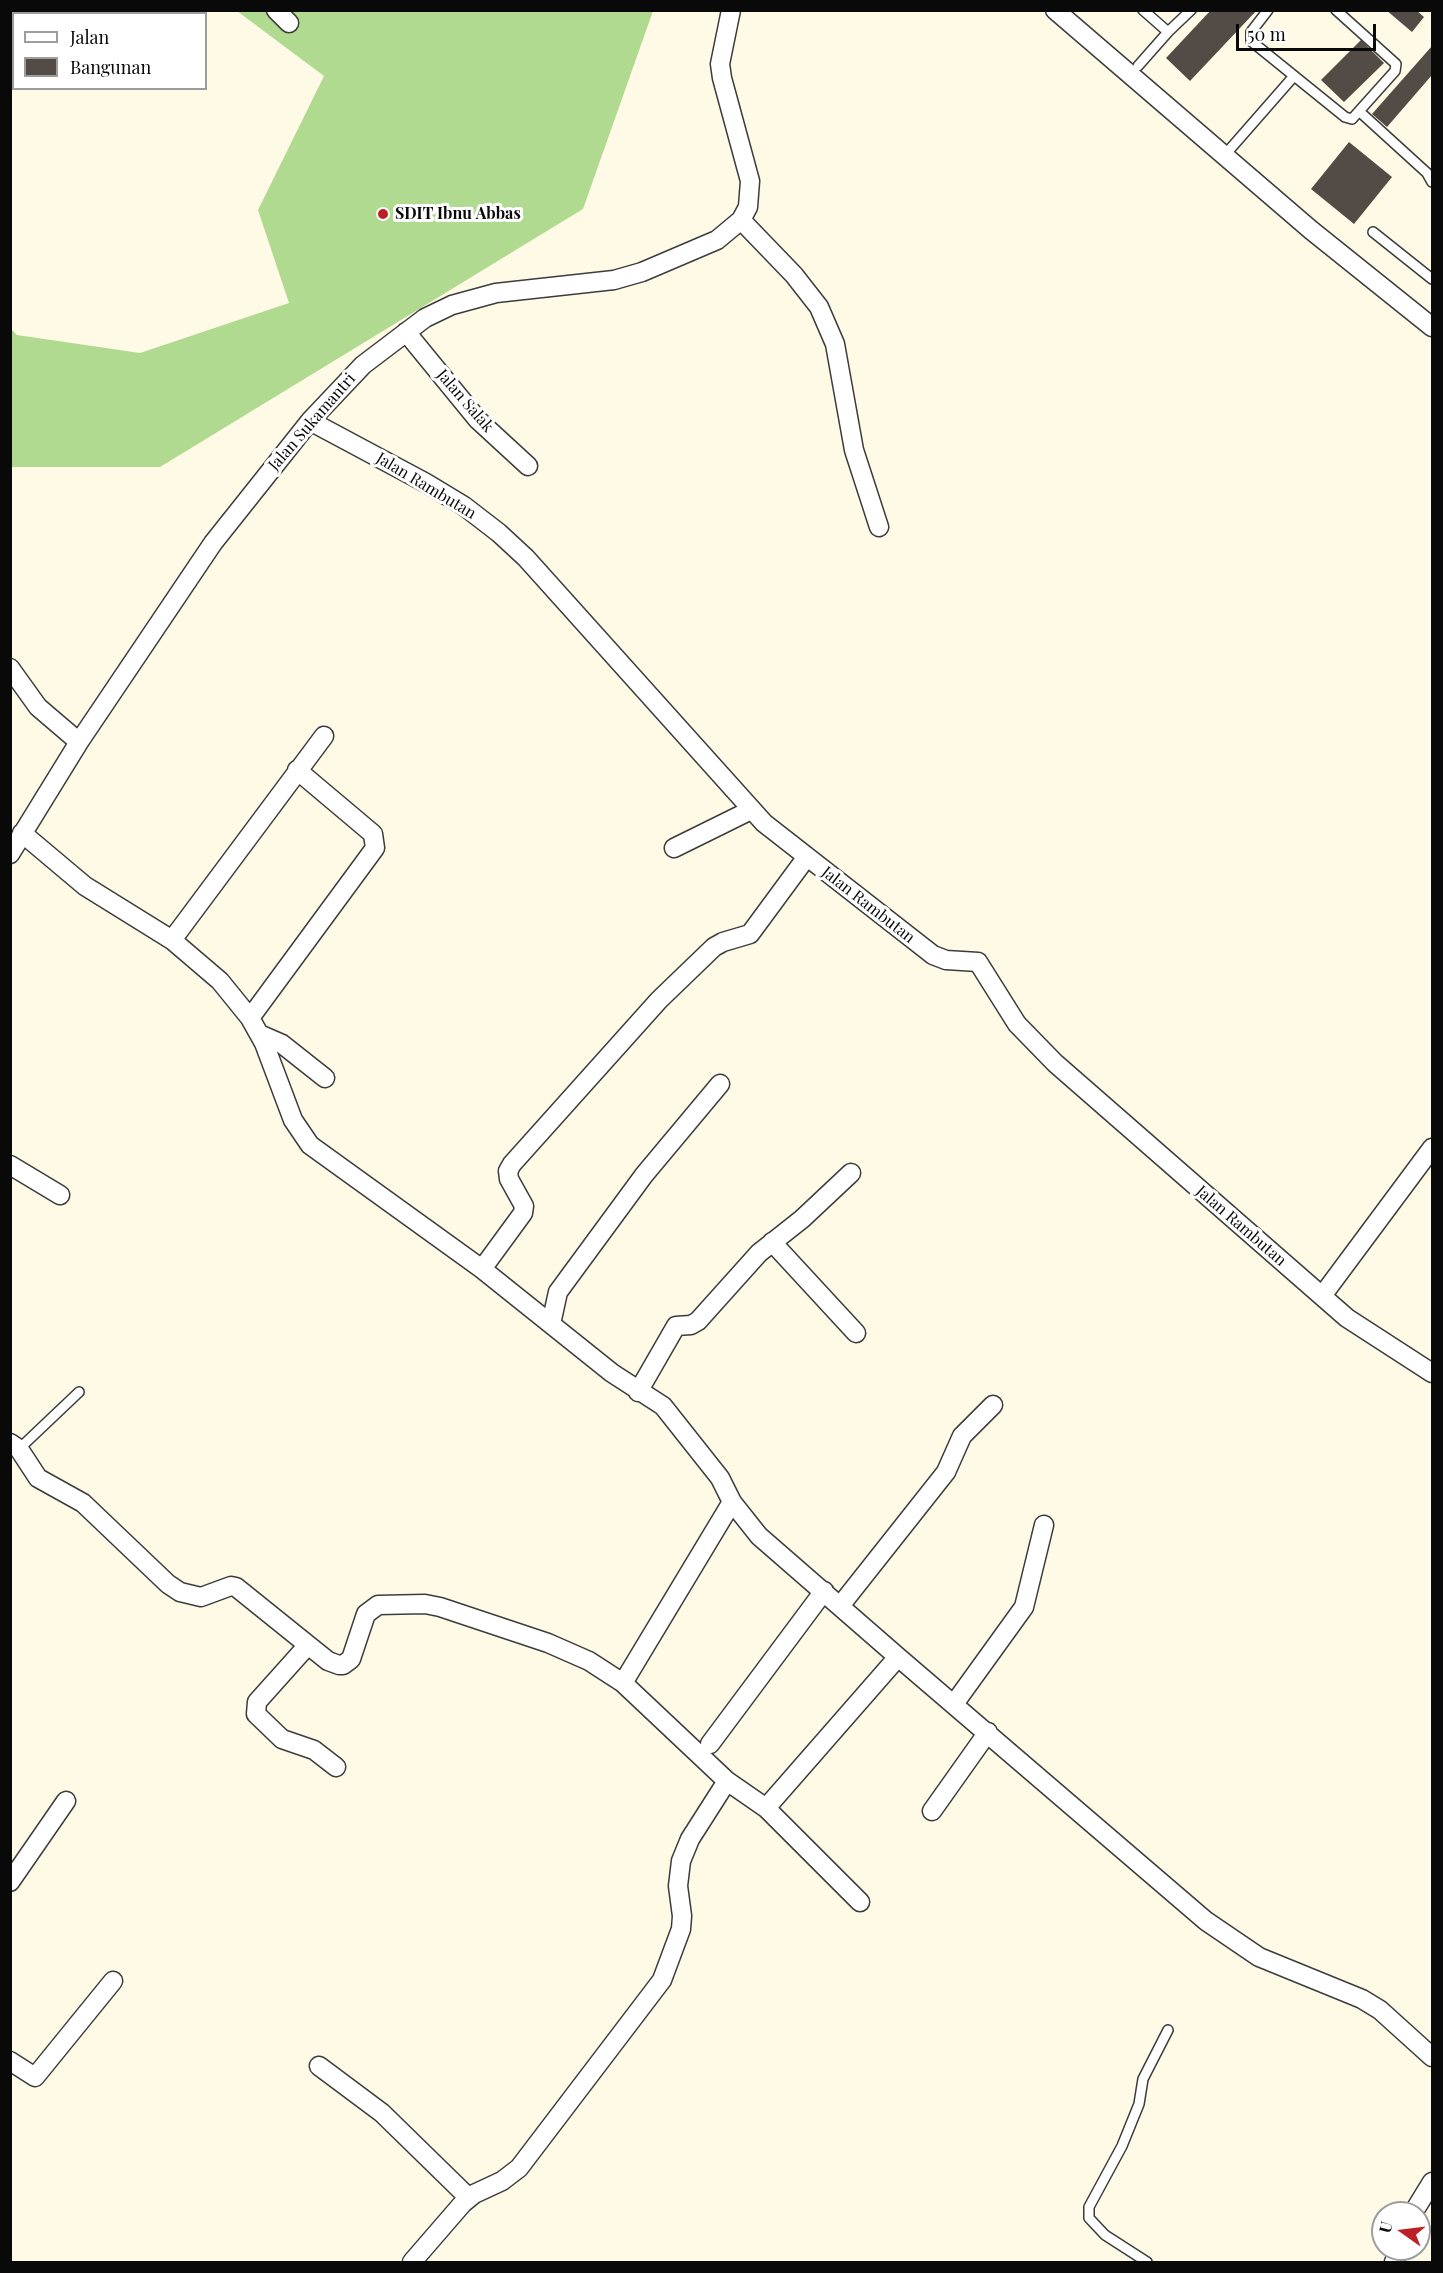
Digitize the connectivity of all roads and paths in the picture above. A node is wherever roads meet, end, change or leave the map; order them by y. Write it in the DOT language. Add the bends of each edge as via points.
graph roads {
  1 [pos="731,10"];
  2 [pos="1055,10"];
  3 [pos="1143,10"];
  4 [pos="1191,10"];
  5 [pos="1268,10"];
  6 [pos="1336,10"];
  7 [pos="1168,32"];
  8 [pos="1138,66"];
  9 [pos="1294,76"];
  10 [pos="1360,112"];
  11 [pos="1224,156"];
  12 [pos="1432,182"];
  13 [pos="741,220"];
  14 [pos="1373,232"];
  15 [pos="1432,279"];
  16 [pos="1432,327"];
  17 [pos="406,332"];
  18 [pos="310,421"];
  19 [pos="528,466"];
  20 [pos="879,527"];
  21 [pos="10,668"];
  22 [pos="324,736"];
  23 [pos="78,741"];
  24 [pos="297,770"];
  25 [pos="751,810"];
  26 [pos="22,833"];
  27 [pos="674,848"];
  28 [pos="10,854"];
  29 [pos="806,858"];
  30 [pos="172,940"];
  31 [pos="254,1026"];
  32 [pos="325,1078"];
  33 [pos="720,1084"];
  34 [pos="1432,1148"];
  35 [pos="10,1165"];
  36 [pos="851,1173"];
  37 [pos="60,1195"];
  38 [pos="772,1242"];
  39 [pos="482,1269"];
  40 [pos="1322,1296"];
  41 [pos="551,1324"];
  42 [pos="856,1333"];
  43 [pos="1432,1373"];
  44 [pos="79,1392"];
  45 [pos="638,1392"];
  46 [pos="993,1405"];
  47 [pos="15,1446"];
  48 [pos="732,1502"];
  49 [pos="1044,1525"];
  50 [pos="824,1591"];
  51 [pos="840,1606"];
  52 [pos="308,1645"];
  53 [pos="898,1657"];
  54 [pos="623,1683"];
  55 [pos="954,1704"];
  56 [pos="988,1732"];
  57 [pos="710,1744"];
  58 [pos="336,1767"];
  59 [pos="727,1781"];
  60 [pos="66,1801"];
  61 [pos="766,1808"];
  62 [pos="932,1811"];
  63 [pos="10,1882"];
  64 [pos="860,1902"];
  65 [pos="112,1981"];
  66 [pos="1168,2030"];
  67 [pos="1432,2057"];
  68 [pos="10,2061"];
  69 [pos="319,2066"];
  70 [pos="1432,2182"];
  71 [pos="469,2198"];
  72 [pos="1420,2201"];
  73 [pos="412,2262"];
  74 [pos="1148,2262"];
  1 -- 13 [label="street" via="720,64 750,181 748,207"];
  2 -- 11 [label="street"];
  3 -- 7 [label="lane"];
  4 -- 7 [label="lane"];
  5 -- 9 [label="lane" via="1250,39"];
  6 -- 10 [label="lane" via="1396,64 1395,71"];
  7 -- 8 [label="lane"];
  9 -- 10 [label="lane" via="1345,117 1355,118"];
  9 -- 11 [label="lane"];
  10 -- 12 [label="lane"];
  11 -- 16 [label="street"];
  13 -- 17 [label="street, Jalan Sukamantri" via="717,240 642,272 614,280 473,297 425,318"];
  13 -- 20 [label="street" via="819,307 835,344 854,450"];
  14 -- 15 [label="lane"];
  17 -- 18 [label="street, Jalan Sukamantri" via="355,372"];
  17 -- 19 [label="street, Jalan Salak" via="478,420"];
  18 -- 23 [label="street, Jalan Sukamantri" via="213,543"];
  18 -- 25 [label="street, Jalan Rambutan" via="426,483 499,533 534,567"];
  21 -- 23 [label="street" via="38,707"];
  22 -- 24 [label="street"];
  23 -- 26 [label="street, Jalan Sukamantri"];
  24 -- 30 [label="street"];
  24 -- 31 [label="street" via="373,834 375,849"];
  25 -- 27 [label="street"];
  25 -- 29 [label="street, Jalan Rambutan"];
  26 -- 28 [label="street, Jalan Sukamantri"];
  26 -- 30 [label="street" via="85,886"];
  29 -- 39 [label="street" via="750,934 714,947 658,1000 512,1164 509,1179 524,1213"];
  29 -- 40 [label="street, Jalan Rambutan" via="933,955 978,962 1004,1006 1033,1043"];
  30 -- 31 [label="street" via="220,981"];
  31 -- 32 [label="street"];
  31 -- 39 [label="street" via="279,1077 293,1120 310,1145"];
  33 -- 41 [label="street" via="644,1175 558,1292"];
  34 -- 40 [label="street"];
  35 -- 37 [label="street"];
  36 -- 38 [label="street"];
  38 -- 42 [label="street"];
  38 -- 45 [label="street" via="698,1321 676,1326"];
  39 -- 41 [label="street"];
  40 -- 43 [label="street, Jalan Rambutan"];
  41 -- 45 [label="street"];
  44 -- 47 [label="lane"];
  45 -- 48 [label="street" via="671,1414 720,1478"];
  46 -- 51 [label="street" via="962,1436 946,1472"];
  47 -- 52 [label="street" via="38,1478 83,1503 174,1589 201,1597 234,1587"];
  48 -- 50 [label="street" via="759,1536"];
  48 -- 54 [label="street"];
  49 -- 55 [label="street" via="1024,1607"];
  50 -- 51 [label="street"];
  50 -- 57 [label="street"];
  51 -- 53 [label="street"];
  52 -- 54 [label="street" via="328,1661 343,1665 351,1659 369,1610 378,1605 425,1604 548,1642"];
  52 -- 58 [label="street" via="257,1702 256,1714 282,1739 314,1750"];
  53 -- 55 [label="street"];
  53 -- 61 [label="street"];
  54 -- 59 [label="street"];
  55 -- 56 [label="street"];
  56 -- 62 [label="street"];
  56 -- 67 [label="street" via="1234,1942 1267,1960 1362,1999 1380,2010"];
  59 -- 61 [label="street"];
  59 -- 71 [label="street" via="690,1839 681,1861 681,1929 662,1980 519,2168"];
  60 -- 63 [label="street"];
  61 -- 64 [label="street"];
  65 -- 68 [label="street" via="34,2077"];
  66 -- 74 [label="lane" via="1143,2079 1139,2104 1122,2146 1089,2207 1089,2218 1105,2235"];
  69 -- 71 [label="street" via="382,2113"];
  70 -- 72 [label="street"];
  71 -- 73 [label="street"];
}
